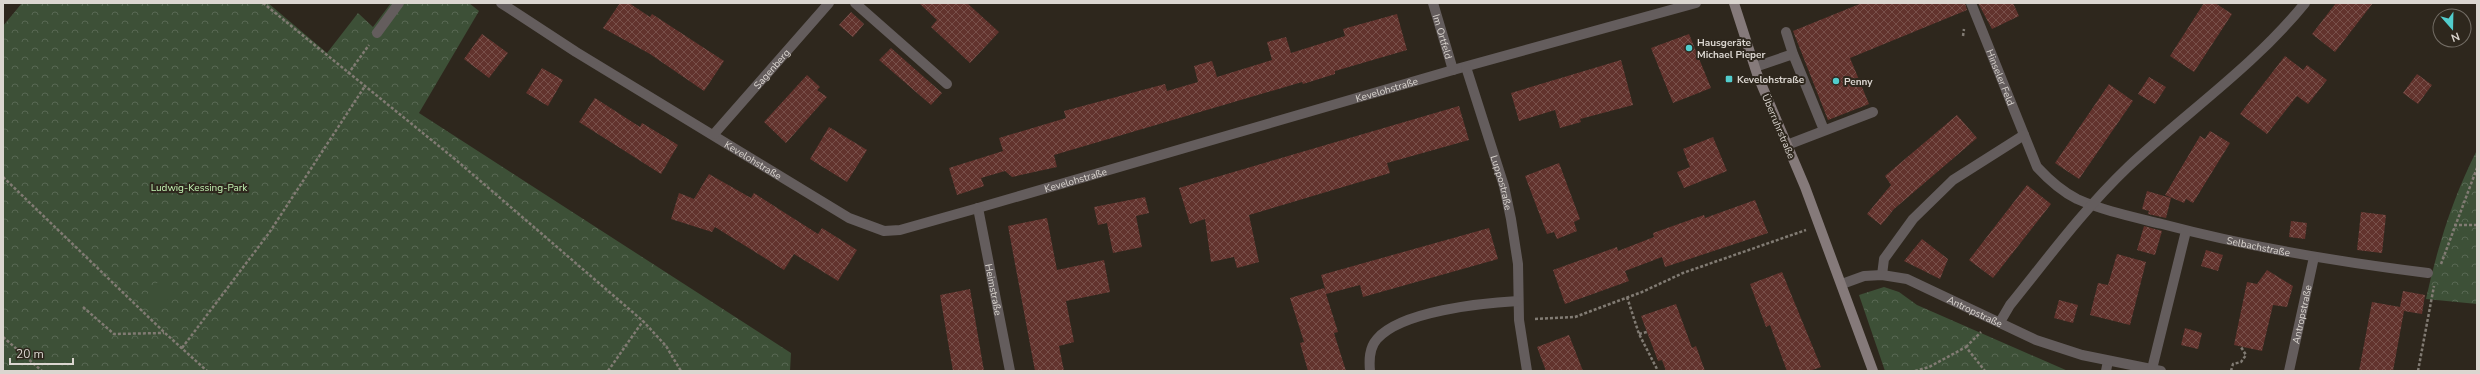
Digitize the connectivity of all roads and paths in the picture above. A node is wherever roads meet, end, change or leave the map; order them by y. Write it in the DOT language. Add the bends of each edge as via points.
graph roads {
  1 [pos="262,3"];
  2 [pos="399,3"];
  3 [pos="502,3"];
  4 [pos="829,3"];
  5 [pos="855,3"];
  6 [pos="1433,3"];
  7 [pos="1696,3"];
  8 [pos="1734,3"];
  9 [pos="1971,3"];
  10 [pos="2306,3"];
  11 [pos="1786,32"];
  12 [pos="377,33"];
  13 [pos="1793,54"];
  14 [pos="1466,67"];
  15 [pos="1755,67"];
  16 [pos="1453,70"];
  17 [pos="348,74"];
  18 [pos="947,84"];
  19 [pos="365,86"];
  20 [pos="1873,112"];
  21 [pos="1824,130"];
  22 [pos="714,134"];
  23 [pos="2024,135"];
  24 [pos="1787,145"];
  25 [pos="2030,151"];
  26 [pos="3,177"];
  27 [pos="2092,204"];
  28 [pos="978,208"];
  29 [pos="1819,225"];
  30 [pos="2454,225"];
  31 [pos="2477,225"];
  32 [pos="2186,231"];
  33 [pos="2314,257"];
  34 [pos="2428,273"];
  35 [pos="1882,275"];
  36 [pos="1842,284"];
  37 [pos="1627,298"];
  38 [pos="1518,301"];
  39 [pos="83,307"];
  40 [pos="1519,320"];
  41 [pos="1996,320"];
  42 [pos="643,322"];
  43 [pos="1647,332"];
  44 [pos="165,333"];
  45 [pos="1639,334"];
  46 [pos="3,337"];
  47 [pos="1966,347"];
  48 [pos="2241,347"];
  49 [pos="182,348"];
  50 [pos="2107,366"];
  51 [pos="2156,370"];
  52 [pos="42,371"];
  53 [pos="207,371"];
  54 [pos="608,371"];
  55 [pos="681,371"];
  56 [pos="1010,371"];
  57 [pos="1370,371"];
  58 [pos="1527,371"];
  59 [pos="1658,371"];
  60 [pos="1873,371"];
  61 [pos="1915,371"];
  62 [pos="1985,371"];
  63 [pos="2231,371"];
  64 [pos="2289,371"];
  1 -- 17 [label="path"];
  2 -- 12 [label="street"];
  3 -- 22 [label="street, Kevelohstraße" via="576,52"];
  4 -- 22 [label="street, Sagenberg"];
  5 -- 18 [label="street"];
  6 -- 16 [label="street, Im Ortfeld"];
  7 -- 14 [label="street, Kevelohstraße"];
  8 -- 15 [label="main road, Überruhrstraße"];
  9 -- 23 [label="street, Hinseler Feld"];
  10 -- 27 [label="street" via="2240,71 2164,134"];
  11 -- 13 [label="street"];
  12 -- 17 [label="path"];
  13 -- 15 [label="street"];
  13 -- 21 [label="street"];
  14 -- 16 [label="street, Kevelohstraße"];
  14 -- 38 [label="street, Luppostraße" via="1504,186 1518,264"];
  15 -- 24 [label="main road, Überruhrstraße"];
  16 -- 28 [label="street, Kevelohstraße"];
  17 -- 19 [label="path"];
  19 -- 42 [label="path" via="456,160"];
  19 -- 49 [label="path" via="269,233"];
  20 -- 21 [label="street"];
  21 -- 24 [label="street"];
  22 -- 28 [label="street, Kevelohstraße" via="849,218 873,228 884,231 900,230"];
  23 -- 25 [label="street, Hinseler Feld"];
  23 -- 35 [label="street" via="1953,180 1895,241 1884,258"];
  24 -- 29 [label="main road, Überruhrstraße"];
  25 -- 27 [label="street, Selbachstraße" via="2037,167 2047,178 2077,199"];
  26 -- 44 [label="path"];
  27 -- 32 [label="street, Selbachstraße"];
  27 -- 41 [label="street"];
  28 -- 56 [label="street, Heimstraße"];
  29 -- 36 [label="main road, Überruhrstraße"];
  29 -- 37 [label="path" via="1683,273"];
  30 -- 31 [label="path"];
  32 -- 33 [label="street, Selbachstraße"];
  32 -- 51 [label="street, Antropstraße"];
  33 -- 34 [label="street, Selbachstraße"];
  33 -- 64 [label="street, Antropstraße"];
  35 -- 36 [label="street, Antropstraße" via="1864,276"];
  35 -- 41 [label="street, Antropstraße" via="1907,279"];
  36 -- 60 [label="main road, Überruhrstraße"];
  37 -- 40 [label="path" via="1575,317"];
  37 -- 45 [label="path"];
  38 -- 40 [label="street, Luppostraße"];
  38 -- 57 [label="street" via="1467,306 1408,320 1388,328 1376,340 1368,358"];
  39 -- 44 [label="path" via="114,334"];
  40 -- 58 [label="street, Luppostraße"];
  41 -- 47 [label="path"];
  41 -- 50 [label="street, Antropstraße" via="2036,340"];
  42 -- 54 [label="path"];
  42 -- 55 [label="path" via="666,346"];
  43 -- 45 [label="path"];
  44 -- 49 [label="path"];
  45 -- 59 [label="path"];
  46 -- 52 [label="path"];
  47 -- 61 [label="path" via="1929,367"];
  47 -- 62 [label="path"];
  48 -- 63 [label="path" via="2246,355 2241,362 2233,364"];
  49 -- 53 [label="path"];
  50 -- 51 [label="street, Antropstraße"];
}
